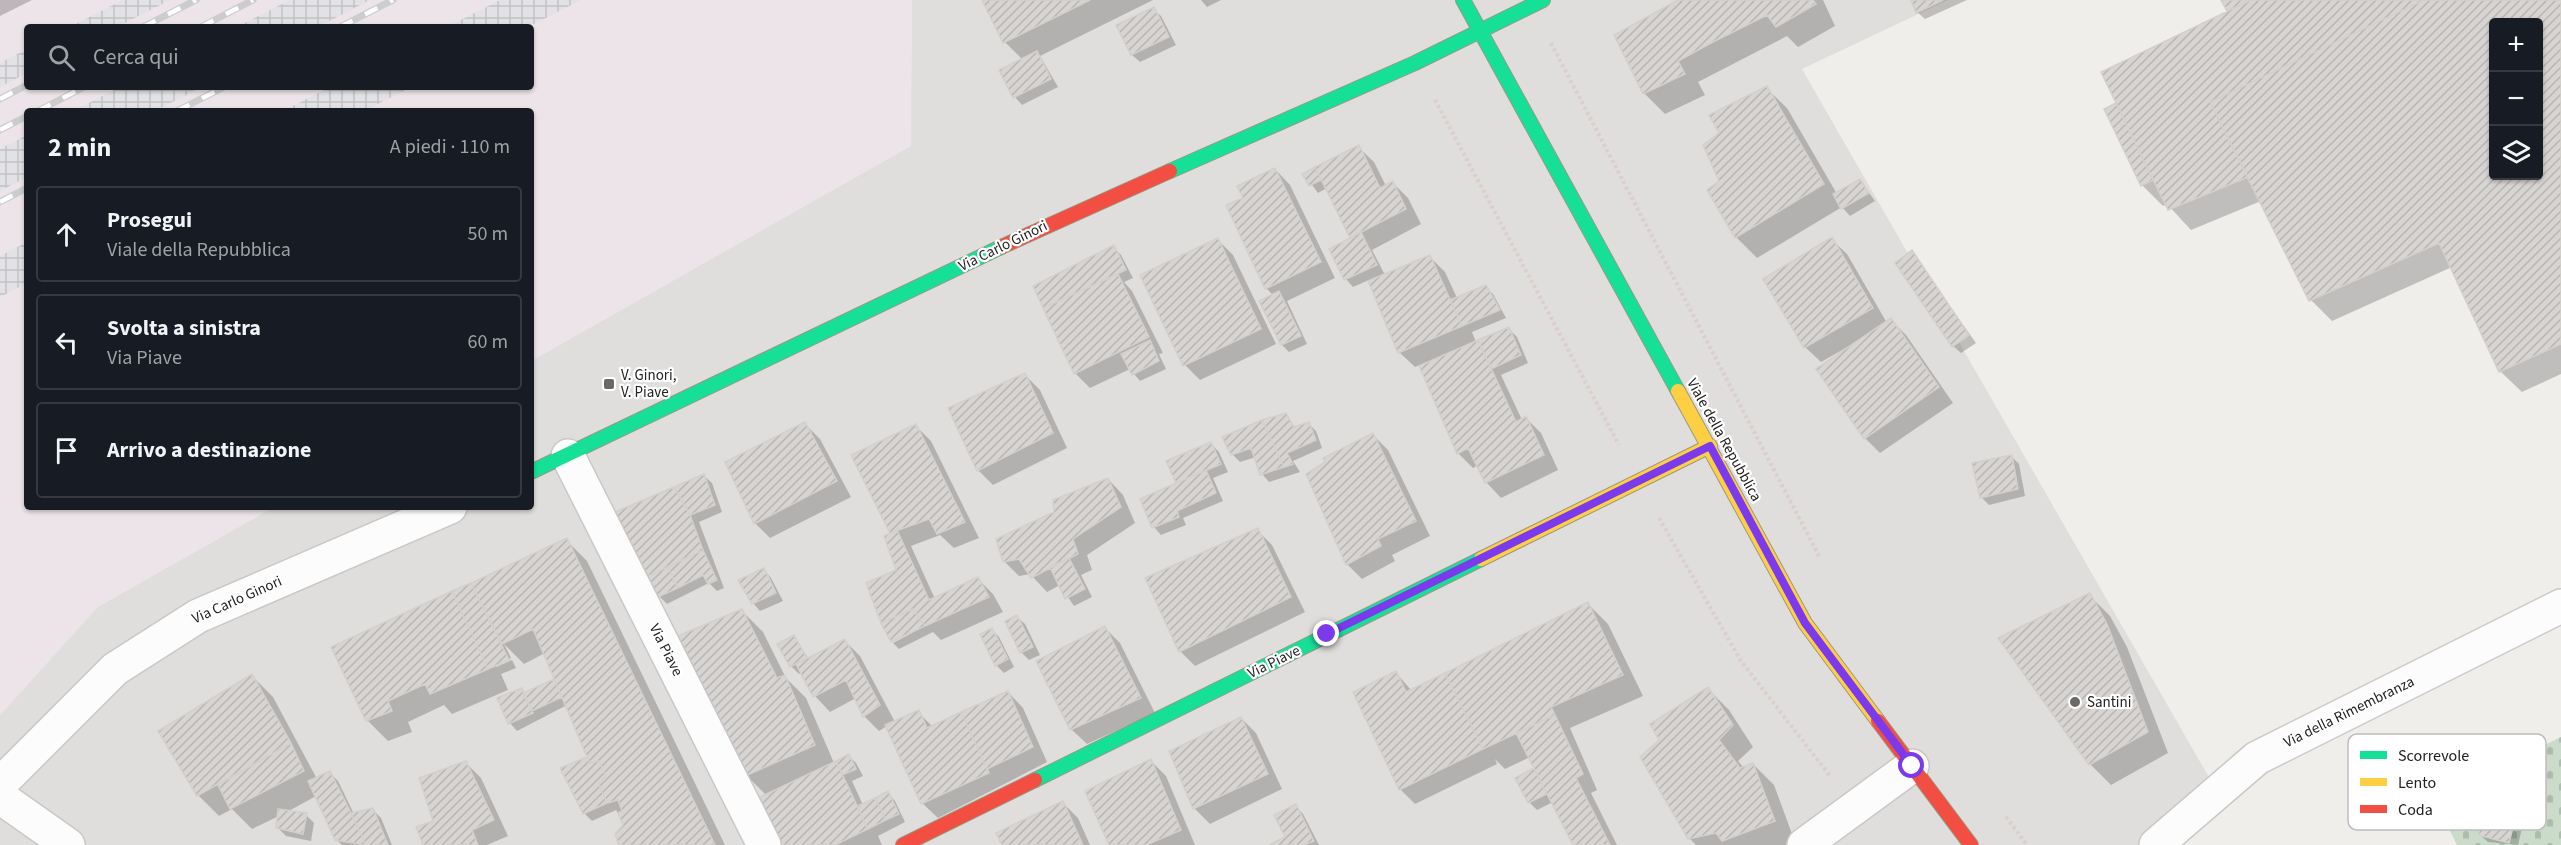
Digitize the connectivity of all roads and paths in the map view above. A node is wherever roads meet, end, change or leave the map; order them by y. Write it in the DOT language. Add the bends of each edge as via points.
graph roads {
  1 [pos="1463,0"];
  2 [pos="1537,3"];
  3 [pos="1479,30"];
  4 [pos="1710,446"];
  5 [pos="568,456"];
  6 [pos="534,471"];
  7 [pos="443,510"];
  8 [pos="1822,560"];
  9 [pos="2561,606"];
  10 [pos="1912,766"];
  11 [pos="0,784"];
  12 [pos="0,796"];
  13 [pos="1999,808"];
  14 [pos="68,845"];
  15 [pos="764,845"];
  16 [pos="903,845"];
  17 [pos="1804,845"];
  18 [pos="1971,845"];
  19 [pos="2027,845"];
  20 [pos="2156,845"];
  1 -- 3 [label="street, Viale della Repubblica"];
  2 -- 3 [label="street"];
  2 -- 8 [label="path"];
  3 -- 4 [label="street, Viale della Repubblica"];
  3 -- 5 [label="street, Via Carlo Ginori" via="1415,63 1049,224"];
  4 -- 10 [label="street, Viale della Repubblica" via="1805,623"];
  4 -- 16 [label="street, Via Piave"];
  5 -- 6 [label="street, Via Carlo Ginori"];
  5 -- 15 [label="street, Via Piave"];
  7 -- 11 [label="street, Via Carlo Ginori" via="198,616 115,669"];
  9 -- 20 [label="street, Via della Rimembranza" via="2257,758"];
  10 -- 17 [label="street"];
  10 -- 18 [label="street, Viale della Repubblica"];
  12 -- 14 [label="street"];
  13 -- 19 [label="path"];
}
